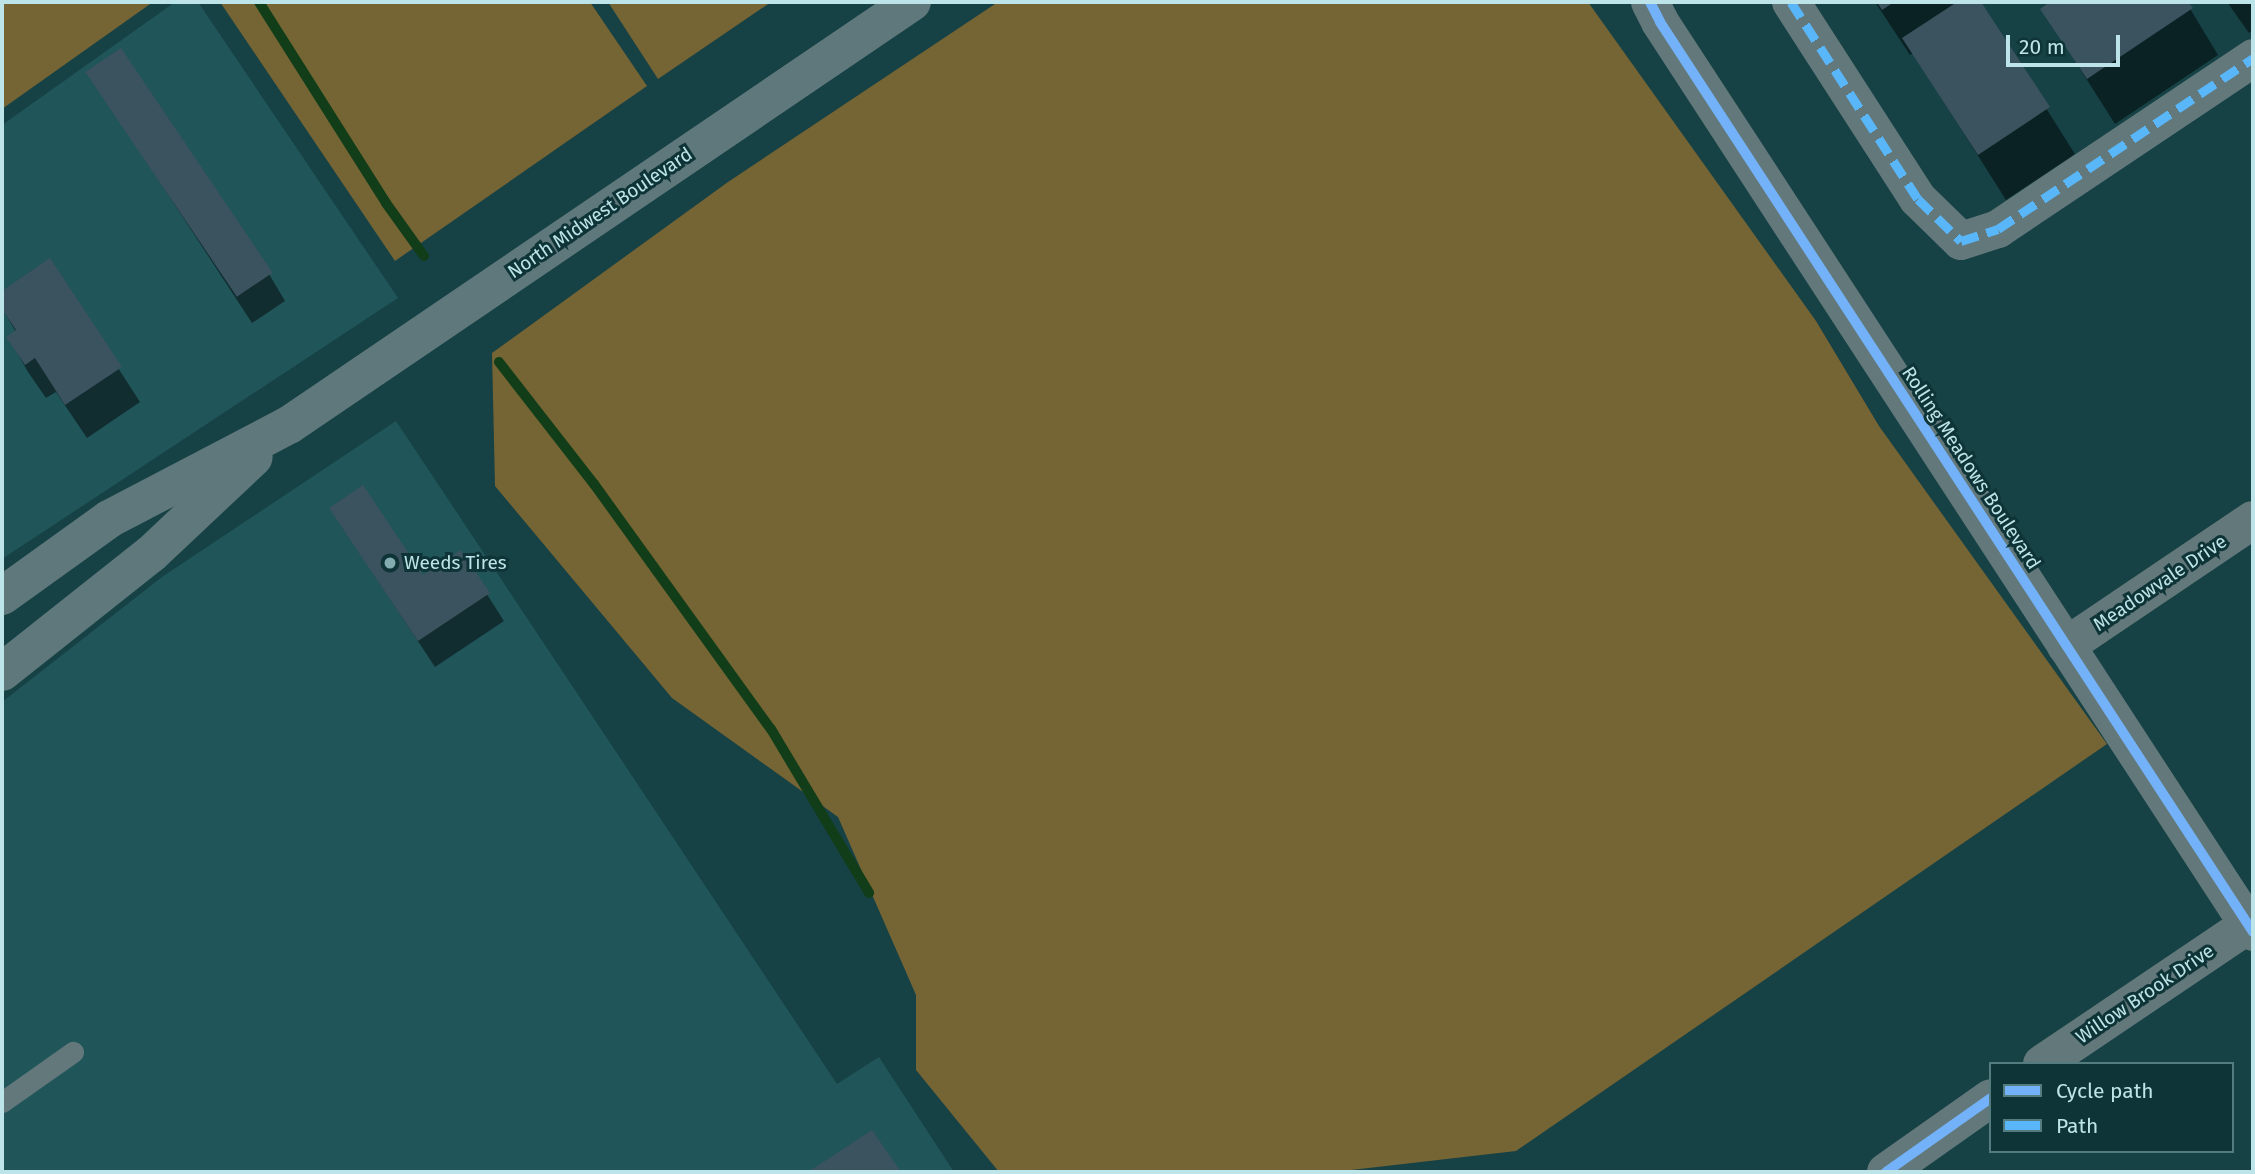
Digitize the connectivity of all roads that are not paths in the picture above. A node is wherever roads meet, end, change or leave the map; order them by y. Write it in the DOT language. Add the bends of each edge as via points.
graph roads {
  1 [pos="912,2"];
  2 [pos="1791,2"];
  3 [pos="1651,9"];
  4 [pos="2253,58"];
  5 [pos="289,425"];
  6 [pos="2253,520"];
  7 [pos="2,596"];
  8 [pos="2066,646"];
  9 [pos="2,672"];
  10 [pos="2251,928"];
  11 [pos="73,1052"];
  12 [pos="2045,1062"];
  13 [pos="1989,1099"];
  14 [pos="2,1102"];
  15 [pos="1886,1172"];
  1 -- 5 [label="main road, North Midwest Boulevard"];
  2 -- 4 [label="street" via="1918,199 1961,241 1998,229"];
  3 -- 8 [label="street, Rolling Meadows Boulevard"];
  5 -- 7 [label="main road, North Midwest Boulevard" via="109,519"];
  5 -- 9 [label="main road, North Midwest Boulevard" via="152,554"];
  6 -- 8 [label="street, Meadowvale Drive"];
  8 -- 10 [label="street, Rolling Meadows Boulevard"];
  10 -- 12 [label="street, Willow Brook Drive"];
  11 -- 14 [label="lane"];
  13 -- 15 [label="street"];
}
